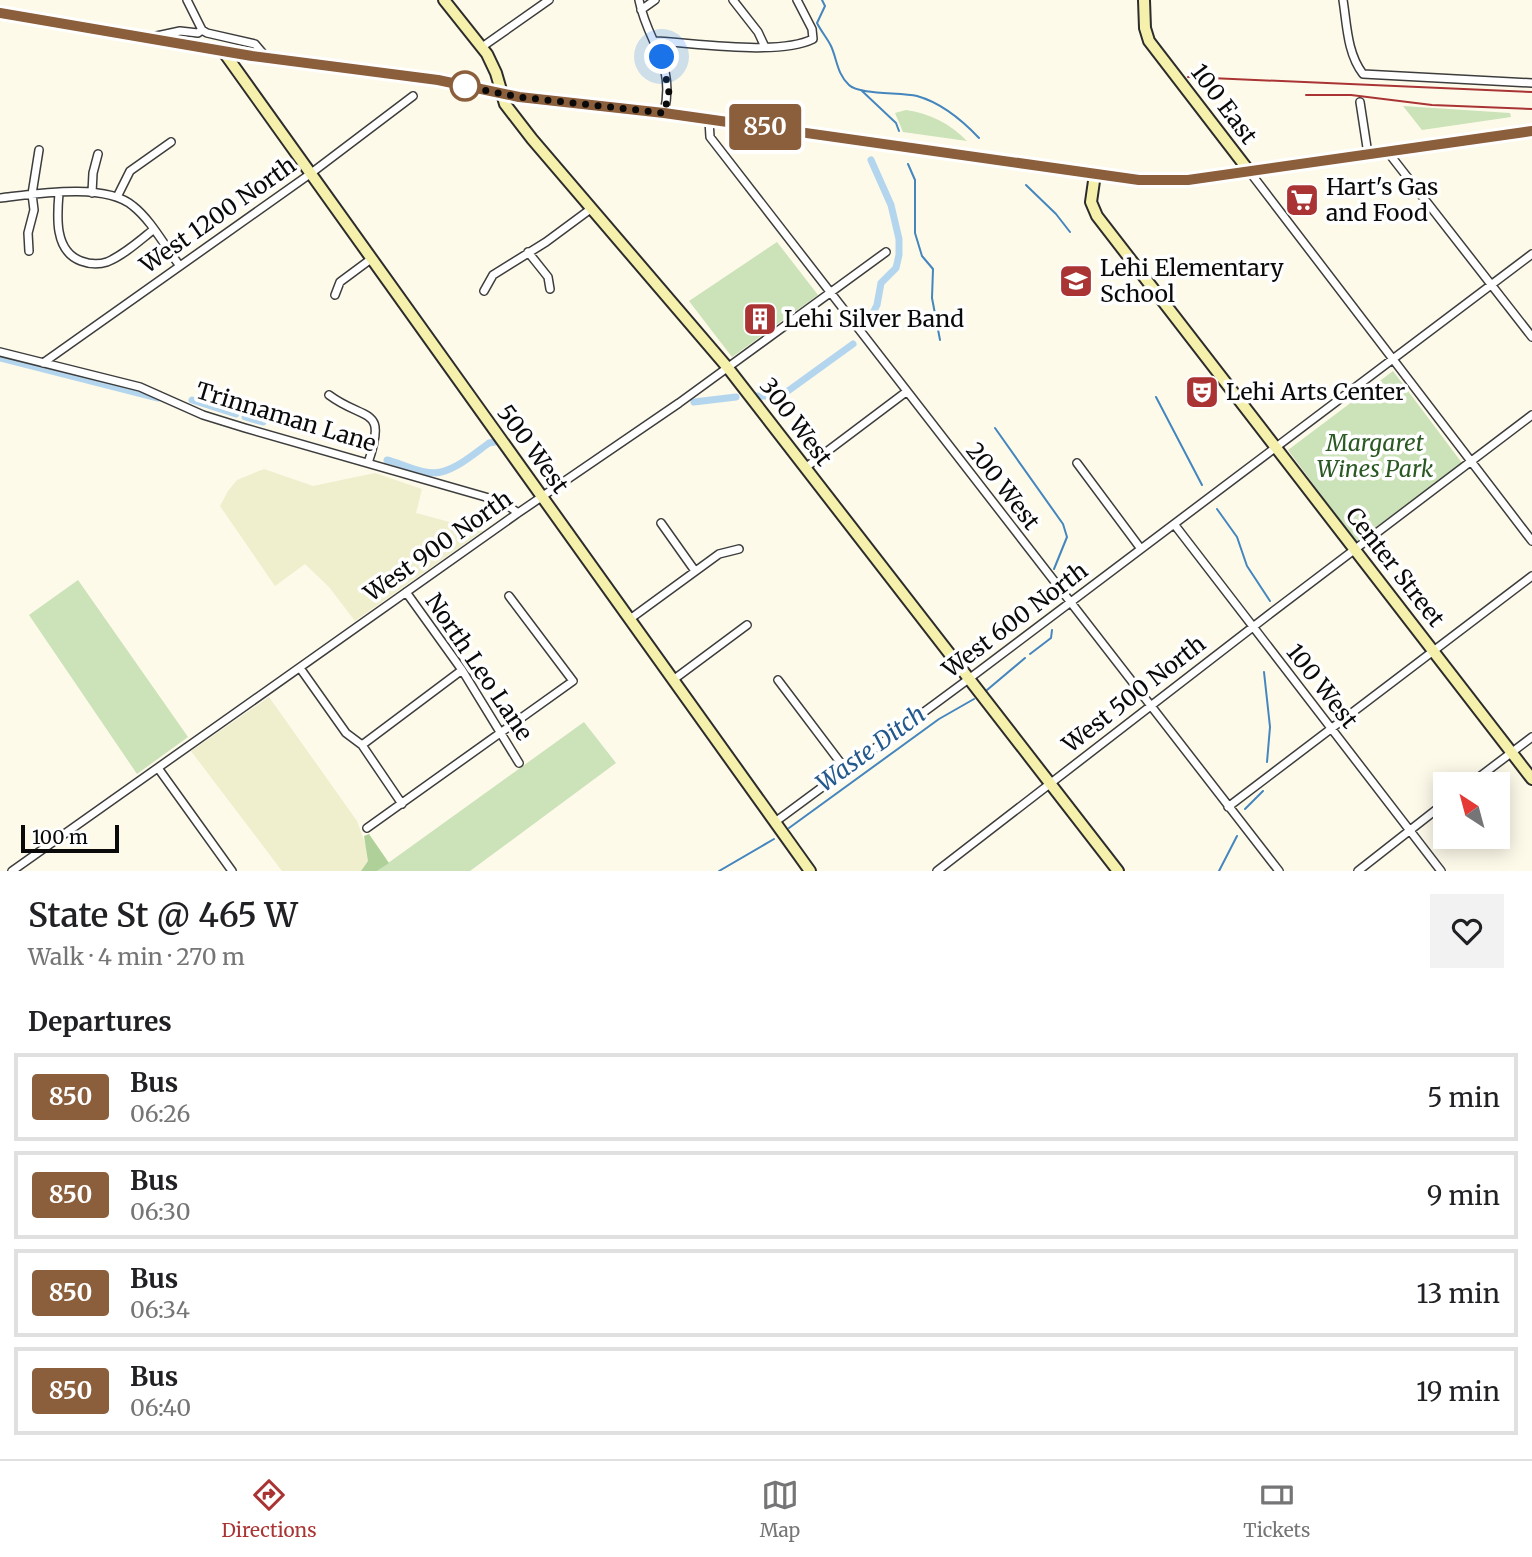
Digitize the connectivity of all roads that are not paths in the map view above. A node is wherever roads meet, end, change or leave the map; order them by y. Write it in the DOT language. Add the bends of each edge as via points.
graph roads {
  1 [pos="187,0"];
  2 [pos="444,0"];
  3 [pos="549,0"];
  4 [pos="639,0"];
  5 [pos="655,0"];
  6 [pos="733,0"];
  7 [pos="797,0"];
  8 [pos="1144,0"];
  9 [pos="1343,0"];
  10 [pos="641,10"];
  11 [pos="0,13"];
  12 [pos="202,30"];
  13 [pos="147,38"];
  14 [pos="655,41"];
  15 [pos="482,47"];
  16 [pos="765,47"];
  17 [pos="223,51"];
  18 [pos="266,58"];
  19 [pos="1532,83"];
  20 [pos="503,94"];
  21 [pos="413,96"];
  22 [pos="1360,102"];
  23 [pos="664,113"];
  24 [pos="709,120"];
  25 [pos="1532,131"];
  26 [pos="171,142"];
  27 [pos="39,150"];
  28 [pos="1387,151"];
  29 [pos="98,154"];
  30 [pos="1368,154"];
  31 [pos="1249,171"];
  32 [pos="310,174"];
  33 [pos="1095,174"];
  34 [pos="59,193"];
  35 [pos="92,193"];
  36 [pos="32,194"];
  37 [pos="117,197"];
  38 [pos="0,198"];
  39 [pos="592,208"];
  40 [pos="153,230"];
  41 [pos="29,251"];
  42 [pos="886,251"];
  43 [pos="528,252"];
  44 [pos="1532,254"];
  45 [pos="371,259"];
  46 [pos="180,266"];
  47 [pos="1491,285"];
  48 [pos="550,289"];
  49 [pos="484,291"];
  50 [pos="830,293"];
  51 [pos="335,295"];
  52 [pos="1532,337"];
  53 [pos="0,352"];
  54 [pos="1391,360"];
  55 [pos="43,363"];
  56 [pos="728,368"];
  57 [pos="906,393"];
  58 [pos="329,395"];
  59 [pos="1532,415"];
  60 [pos="1276,447"];
  61 [pos="1470,462"];
  62 [pos="368,463"];
  63 [pos="1077,463"];
  64 [pos="805,468"];
  65 [pos="542,497"];
  66 [pos="518,513"];
  67 [pos="661,523"];
  68 [pos="1174,524"];
  69 [pos="1532,541"];
  70 [pos="1141,548"];
  71 [pos="1355,548"];
  72 [pos="738,549"];
  73 [pos="695,571"];
  74 [pos="1532,576"];
  75 [pos="406,592"];
  76 [pos="509,596"];
  77 [pos="1070,603"];
  78 [pos="630,619"];
  79 [pos="747,625"];
  80 [pos="1252,628"];
  81 [pos="1434,651"];
  82 [pos="300,668"];
  83 [pos="462,670"];
  84 [pos="971,678"];
  85 [pos="673,680"];
  86 [pos="778,680"];
  87 [pos="1149,706"];
  88 [pos="1330,728"];
  89 [pos="501,732"];
  90 [pos="1532,737"];
  91 [pos="362,745"];
  92 [pos="1511,753"];
  93 [pos="519,763"];
  94 [pos="158,768"];
  95 [pos="846,770"];
  96 [pos="1486,772"];
  97 [pos="1532,779"];
  98 [pos="1051,782"];
  99 [pos="402,804"];
  100 [pos="1228,807"];
  101 [pos="1433,812"];
  102 [pos="775,822"];
  103 [pos="367,828"];
  104 [pos="1409,830"];
  105 [pos="1112,869"];
  106 [pos="12,871"];
  107 [pos="232,871"];
  108 [pos="810,871"];
  109 [pos="937,871"];
  110 [pos="1279,871"];
  111 [pos="1357,871"];
  112 [pos="1441,871"];
  1 -- 12 [label="street"];
  2 -- 15 [label="main road, 300 West"];
  3 -- 15 [label="street"];
  4 -- 10 [label="street"];
  5 -- 10 [label="street"];
  6 -- 16 [label="street"];
  7 -- 16 [label="street" via="813,39"];
  8 -- 31 [label="main road, 100 East" via="1149,41"];
  9 -- 19 [label="street" via="1345,28 1363,74"];
  10 -- 14 [label="street"];
  11 -- 13 [label="main road"];
  12 -- 13 [label="street"];
  12 -- 18 [label="street" via="255,44"];
  13 -- 17 [label="main road"];
  14 -- 16 [label="street"];
  14 -- 23 [label="street" via="669,93"];
  15 -- 20 [label="main road, 300 West"];
  17 -- 18 [label="main road"];
  17 -- 32 [label="main road, 500 West"];
  18 -- 20 [label="main road" via="438,80"];
  20 -- 23 [label="main road"];
  20 -- 39 [label="main road, 300 West" via="505,104 532,139"];
  21 -- 32 [label="street, West 1200 North"];
  22 -- 30 [label="street"];
  23 -- 24 [label="main road"];
  24 -- 33 [label="main road"];
  24 -- 50 [label="street, 200 West" via="710,137"];
  25 -- 28 [label="main road"];
  26 -- 37 [label="street" via="130,171"];
  27 -- 36 [label="street"];
  28 -- 30 [label="main road"];
  28 -- 47 [label="street"];
  29 -- 35 [label="street"];
  30 -- 31 [label="main road"];
  31 -- 33 [label="main road" via="1162,182"];
  31 -- 54 [label="street, 100 East"];
  32 -- 45 [label="main road, 500 West"];
  32 -- 46 [label="street, West 1200 North"];
  33 -- 60 [label="main road, Center Street" via="1091,202 1097,216"];
  34 -- 35 [label="street"];
  34 -- 36 [label="street"];
  34 -- 40 [label="street" via="62,245 75,259 97,264 118,256"];
  35 -- 37 [label="street"];
  36 -- 38 [label="street"];
  36 -- 41 [label="street"];
  37 -- 40 [label="street" via="136,209"];
  39 -- 43 [label="street"];
  39 -- 56 [label="main road, 300 West"];
  40 -- 46 [label="street"];
  42 -- 50 [label="street, West 900 North"];
  43 -- 48 [label="street" via="548,277"];
  43 -- 49 [label="street" via="494,275"];
  44 -- 47 [label="street, West 600 North"];
  45 -- 51 [label="street" via="340,282"];
  45 -- 65 [label="main road, 500 West"];
  46 -- 55 [label="street, West 1200 North"];
  47 -- 52 [label="street"];
  47 -- 54 [label="street, West 600 North"];
  50 -- 56 [label="street, West 900 North"];
  50 -- 57 [label="street, 200 West"];
  53 -- 55 [label="street, Trinnaman Lane"];
  54 -- 60 [label="street, West 600 North"];
  54 -- 61 [label="street, 100 East"];
  55 -- 62 [label="street, Trinnaman Lane" via="141,387 204,415"];
  56 -- 64 [label="main road, 300 West"];
  56 -- 65 [label="street, West 900 North"];
  57 -- 64 [label="street"];
  57 -- 77 [label="street, 200 West"];
  58 -- 62 [label="street" via="369,416 375,424"];
  59 -- 61 [label="street, West 500 North"];
  60 -- 68 [label="street, West 600 North"];
  60 -- 71 [label="main road, Center Street"];
  61 -- 69 [label="street, 100 East"];
  61 -- 71 [label="street, West 500 North"];
  62 -- 66 [label="street, Trinnaman Lane" via="503,502"];
  63 -- 70 [label="street"];
  64 -- 84 [label="main road, 300 West"];
  65 -- 66 [label="street, West 900 North"];
  65 -- 78 [label="main road, 500 West"];
  66 -- 75 [label="street, West 900 North"];
  67 -- 73 [label="street"];
  68 -- 70 [label="street, West 600 North"];
  68 -- 80 [label="street, 100 West"];
  70 -- 77 [label="street, West 600 North"];
  71 -- 80 [label="street, West 500 North"];
  71 -- 81 [label="main road, Center Street"];
  72 -- 73 [label="street" via="719,554"];
  73 -- 78 [label="street"];
  74 -- 81 [label="street"];
  75 -- 82 [label="street, West 900 North"];
  75 -- 83 [label="street, North Leo Lane"];
  76 -- 89 [label="street" via="573,681"];
  77 -- 84 [label="street, West 600 North"];
  77 -- 87 [label="street, 200 West"];
  78 -- 85 [label="main road, 500 West"];
  79 -- 85 [label="street"];
  80 -- 87 [label="street, West 500 North"];
  80 -- 88 [label="street, 100 West"];
  81 -- 88 [label="street"];
  81 -- 92 [label="main road, Center Street"];
  82 -- 91 [label="street" via="346,733"];
  82 -- 94 [label="street, West 900 North"];
  83 -- 89 [label="street, North Leo Lane"];
  83 -- 91 [label="street"];
  84 -- 95 [label="street, West 600 North"];
  84 -- 98 [label="main road, 300 West"];
  85 -- 102 [label="main road, 500 West"];
  86 -- 95 [label="street"];
  87 -- 98 [label="street, West 500 North"];
  87 -- 100 [label="street, 200 West"];
  88 -- 100 [label="street"];
  88 -- 104 [label="street, 100 West"];
  89 -- 93 [label="street, North Leo Lane"];
  89 -- 99 [label="street"];
  90 -- 92 [label="street"];
  91 -- 99 [label="street"];
  92 -- 96 [label="street"];
  92 -- 97 [label="main road, Center Street"];
  94 -- 106 [label="street, West 900 North"];
  94 -- 107 [label="street"];
  95 -- 102 [label="street, West 600 North"];
  98 -- 105 [label="main road, 300 West"];
  98 -- 109 [label="street, West 500 North"];
  99 -- 103 [label="street"];
  100 -- 110 [label="street, 200 West"];
  101 -- 104 [label="street"];
  102 -- 108 [label="main road, 500 West"];
  104 -- 111 [label="street"];
  104 -- 112 [label="street, 100 West"];
}
